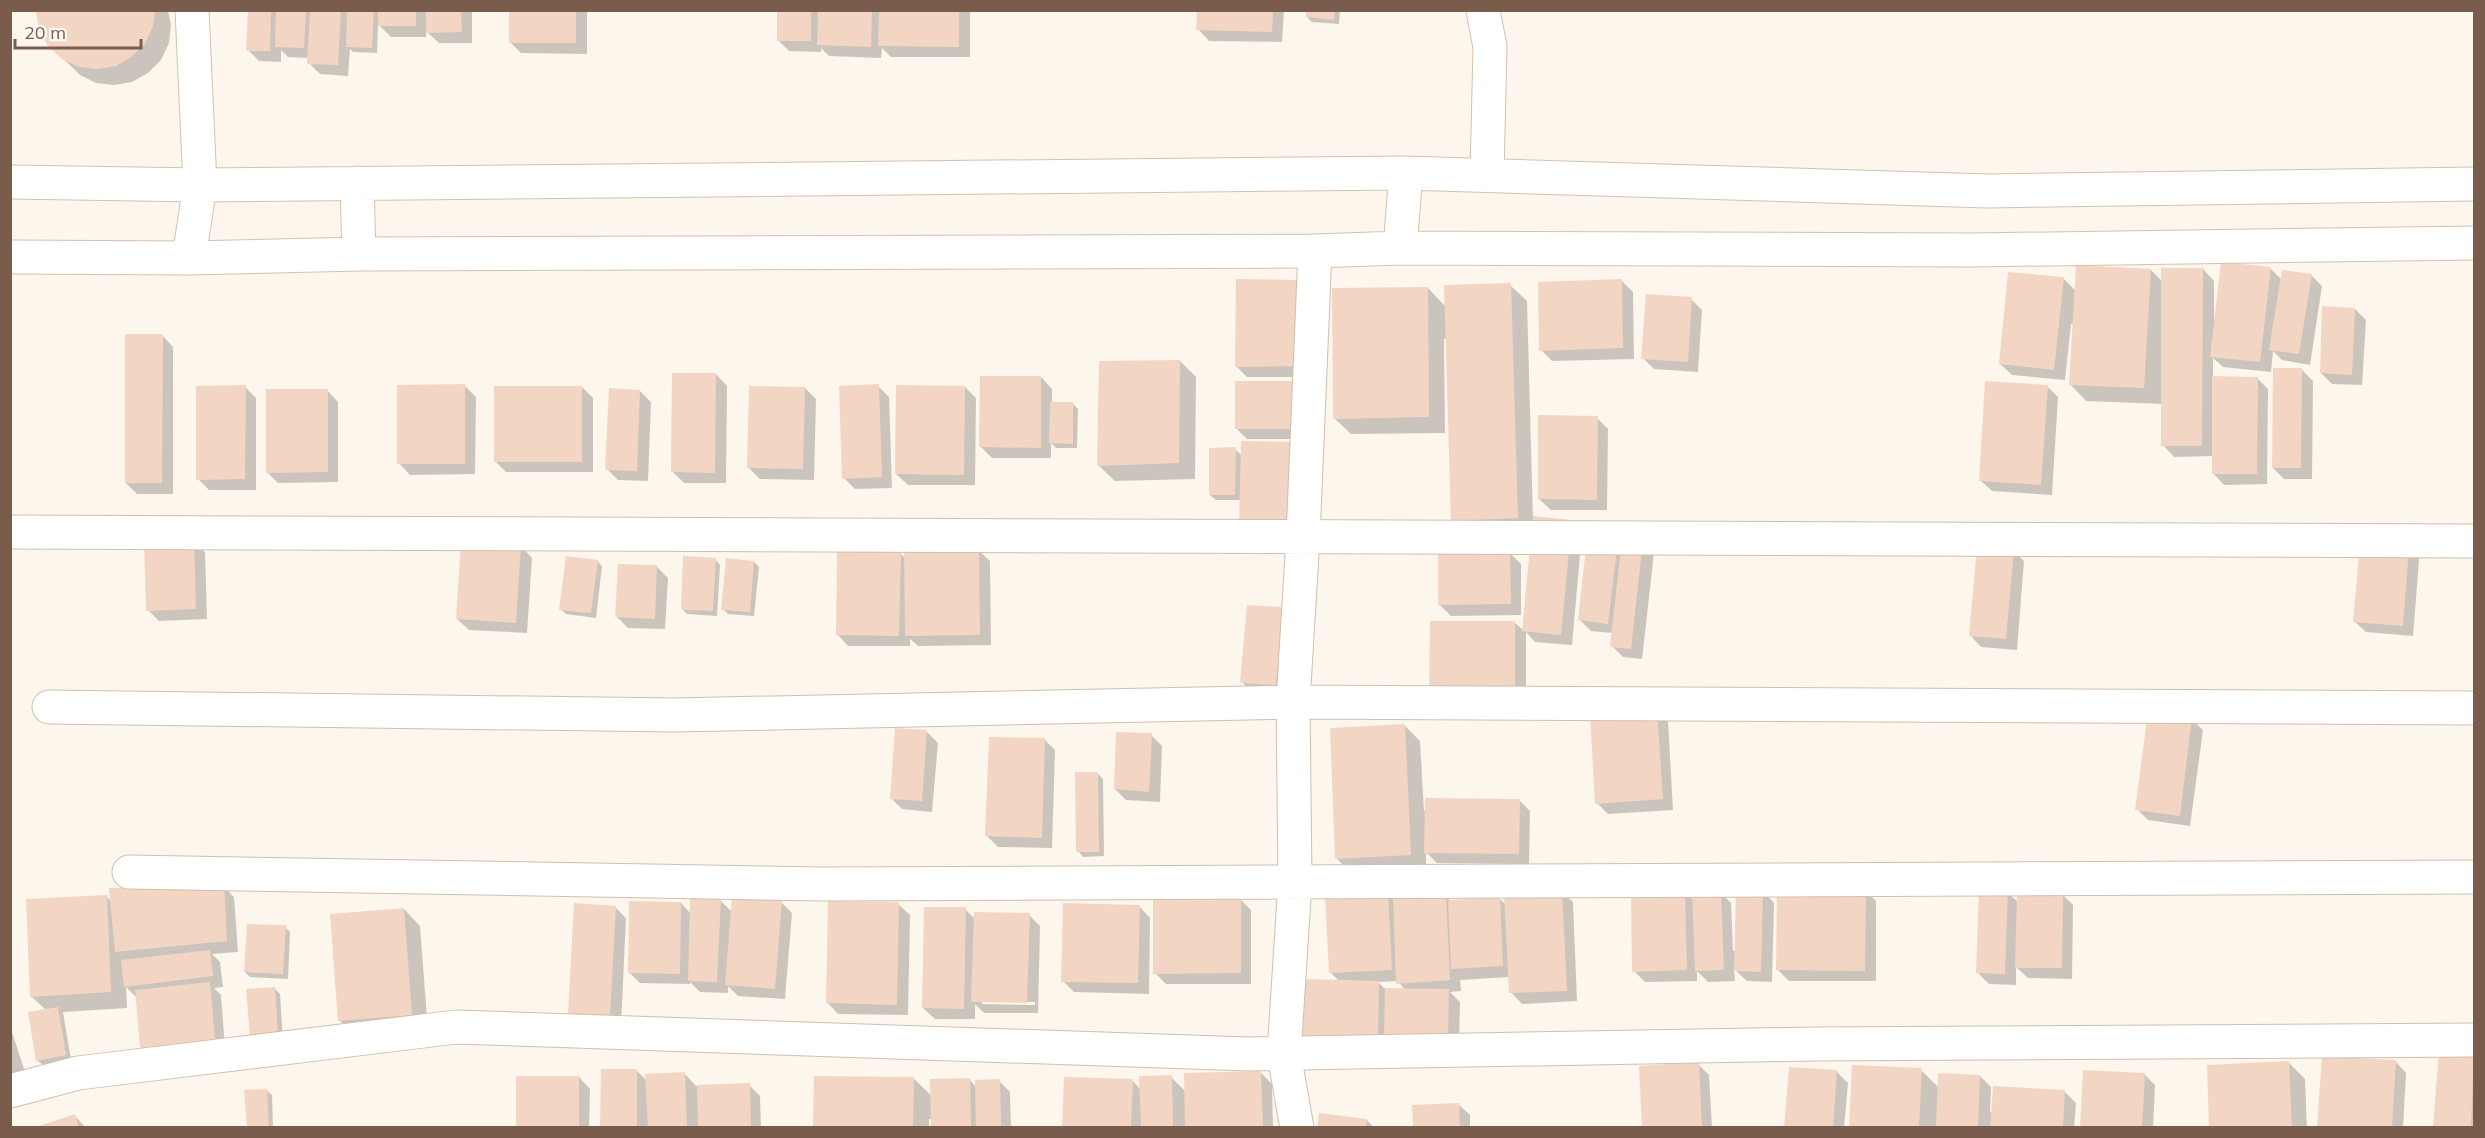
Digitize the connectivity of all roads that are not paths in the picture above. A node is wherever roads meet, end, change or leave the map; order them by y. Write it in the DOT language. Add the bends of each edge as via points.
graph roads {
  1 [pos="192,10"];
  2 [pos="1483,10"];
  3 [pos="1406,173"];
  4 [pos="1487,176"];
  5 [pos="10,182"];
  6 [pos="357,183"];
  7 [pos="2475,184"];
  8 [pos="200,185"];
  9 [pos="2475,243"];
  10 [pos="1400,248"];
  11 [pos="1315,251"];
  12 [pos="359,254"];
  13 [pos="10,258"];
  14 [pos="189,258"];
  15 [pos="10,532"];
  16 [pos="1303,538"];
  17 [pos="2475,541"];
  18 [pos="1293,702"];
  19 [pos="49,707"];
  20 [pos="2475,708"];
  21 [pos="129,872"];
  22 [pos="2475,877"];
  23 [pos="1295,882"];
  24 [pos="2475,1040"];
  25 [pos="1284,1054"];
  26 [pos="10,1091"];
  27 [pos="1297,1128"];
  1 -- 8 [label="street"];
  2 -- 4 [label="street" via="1490,47"];
  3 -- 4 [label="street"];
  3 -- 6 [label="street"];
  3 -- 10 [label="street"];
  4 -- 7 [label="street" via="1988,191"];
  5 -- 8 [label="street"];
  6 -- 8 [label="street"];
  6 -- 12 [label="street"];
  8 -- 14 [label="street"];
  9 -- 10 [label="street" via="1971,250"];
  10 -- 11 [label="street"];
  11 -- 12 [label="street"];
  11 -- 16 [label="street"];
  12 -- 14 [label="street"];
  13 -- 14 [label="street"];
  15 -- 16 [label="street"];
  16 -- 17 [label="street"];
  16 -- 18 [label="street"];
  18 -- 19 [label="street" via="675,715"];
  18 -- 20 [label="street"];
  18 -- 23 [label="street"];
  21 -- 23 [label="street" via="820,884"];
  22 -- 23 [label="street"];
  23 -- 25 [label="street"];
  24 -- 25 [label="street" via="1826,1044"];
  25 -- 26 [label="street" via="456,1027 78,1073"];
  25 -- 27 [label="street"];
}
